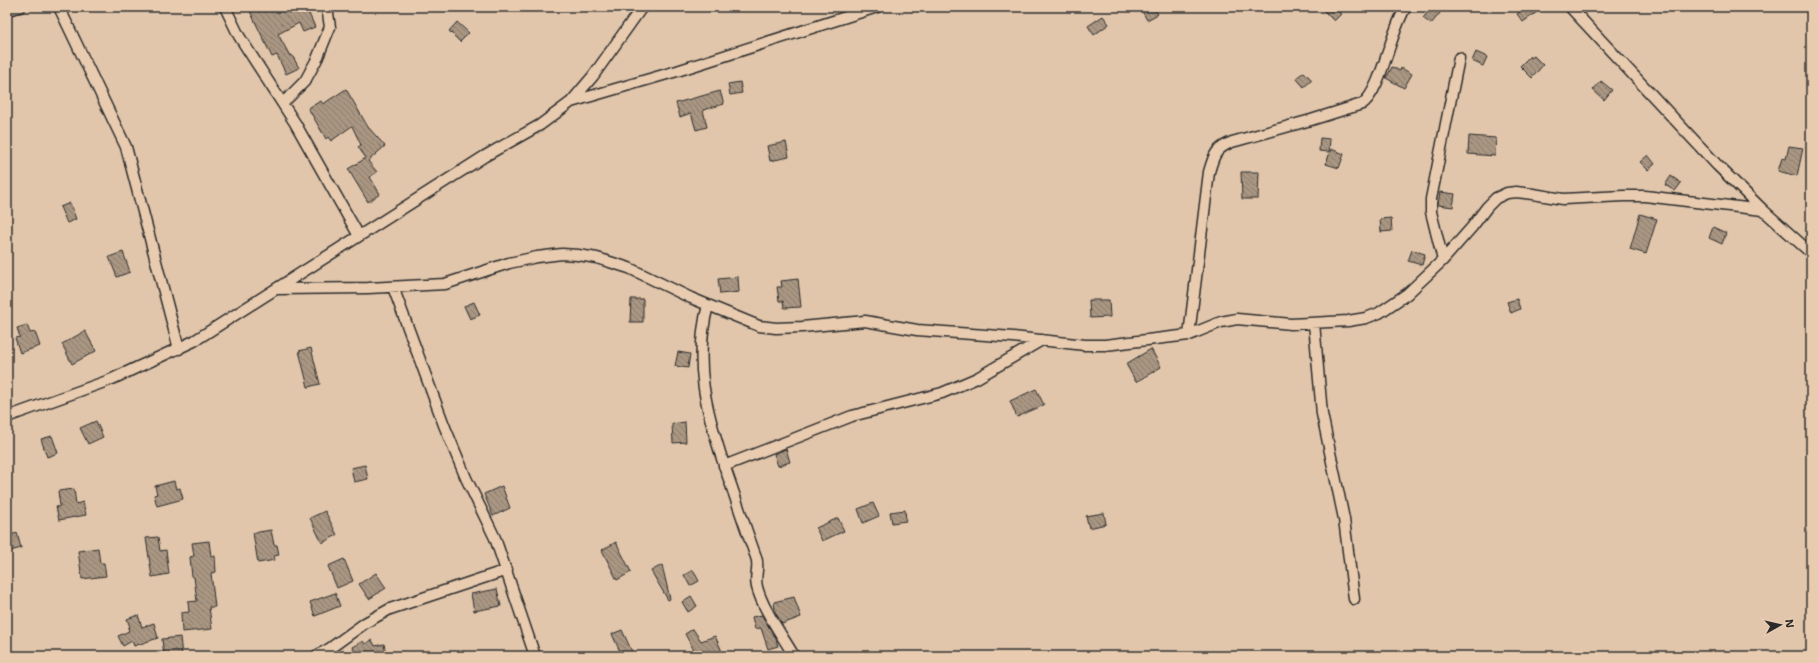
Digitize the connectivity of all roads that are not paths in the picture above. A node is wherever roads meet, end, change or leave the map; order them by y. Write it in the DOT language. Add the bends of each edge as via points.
graph roads {
  1 [pos="20,7"];
  2 [pos="59,7"];
  3 [pos="225,7"];
  4 [pos="327,7"];
  5 [pos="642,7"];
  6 [pos="877,7"];
  7 [pos="1406,7"];
  8 [pos="1570,7"];
  9 [pos="7,10"];
  10 [pos="1459,58"];
  11 [pos="572,102"];
  12 [pos="283,103"];
  13 [pos="1763,210"];
  14 [pos="359,236"];
  15 [pos="1811,253"];
  16 [pos="1443,260"];
  17 [pos="393,288"];
  18 [pos="276,289"];
  19 [pos="708,305"];
  20 [pos="1314,323"];
  21 [pos="1189,335"];
  22 [pos="1042,340"];
  23 [pos="178,349"];
  24 [pos="7,417"];
  25 [pos="724,466"];
  26 [pos="507,570"];
  27 [pos="1354,599"];
  28 [pos="316,656"];
  29 [pos="535,656"];
  30 [pos="794,656"];
  1 -- 9 [label="street"];
  2 -- 23 [label="street" via="126,147"];
  3 -- 12 [label="street" via="239,36"];
  4 -- 12 [label="street" via="330,27 317,59 305,80"];
  5 -- 11 [label="street"];
  6 -- 11 [label="street"];
  7 -- 21 [label="street" via="1373,92 1362,104 1232,142 1216,152 1209,172"];
  8 -- 13 [label="street" via="1717,165"];
  10 -- 16 [label="street" via="1431,198 1431,212"];
  11 -- 14 [label="street" via="540,125 485,156"];
  12 -- 14 [label="street"];
  13 -- 15 [label="street"];
  13 -- 16 [label="street" via="1645,196 1563,199 1527,193 1507,193 1486,207"];
  14 -- 18 [label="street"];
  16 -- 20 [label="street" via="1408,294 1378,312 1358,319"];
  17 -- 18 [label="street"];
  17 -- 19 [label="street" via="445,284 508,263 562,254 598,258 629,268"];
  17 -- 26 [label="street" via="444,426"];
  18 -- 23 [label="street" via="217,328"];
  19 -- 22 [label="street" via="759,326 776,328 865,321 918,330"];
  19 -- 25 [label="street" via="703,327 702,377 705,401"];
  20 -- 21 [label="street" via="1291,324 1237,319 1220,322"];
  20 -- 27 [label="street" via="1322,414 1344,519"];
  21 -- 22 [label="street" via="1094,345"];
  22 -- 25 [label="street" via="977,378 942,393 852,416"];
  23 -- 24 [label="street" via="110,380"];
  25 -- 30 [label="street" via="757,560 758,590"];
  26 -- 28 [label="street" via="390,609"];
  26 -- 29 [label="street"];
}
